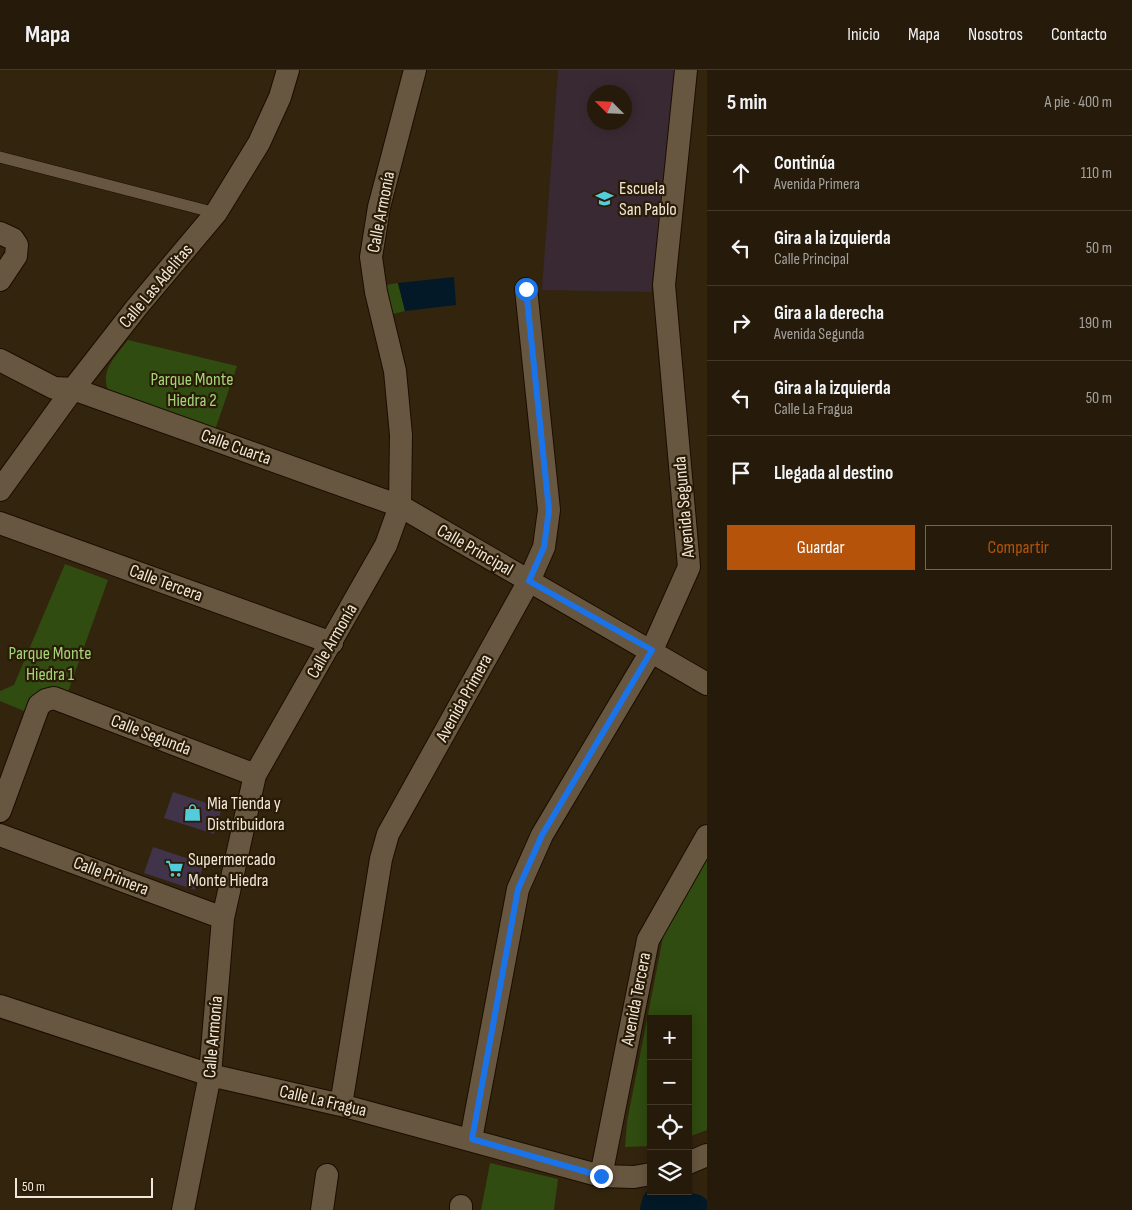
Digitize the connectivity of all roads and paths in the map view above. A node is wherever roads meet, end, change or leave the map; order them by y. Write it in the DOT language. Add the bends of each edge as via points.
graph roads {
  1 [pos="288,70"];
  2 [pos="415,70"];
  3 [pos="686,70"];
  4 [pos="0,157"];
  5 [pos="216,213"];
  6 [pos="0,233"];
  7 [pos="0,280"];
  8 [pos="526,289"];
  9 [pos="0,360"];
  10 [pos="73,389"];
  11 [pos="0,490"];
  12 [pos="400,506"];
  13 [pos="0,523"];
  14 [pos="529,581"];
  15 [pos="332,643"];
  16 [pos="652,650"];
  17 [pos="707,684"];
  18 [pos="255,775"];
  19 [pos="0,811"];
  20 [pos="0,835"];
  21 [pos="707,836"];
  22 [pos="223,918"];
  23 [pos="0,1006"];
  24 [pos="210,1075"];
  25 [pos="341,1105"];
  26 [pos="472,1139"];
  27 [pos="707,1155"];
  28 [pos="692,1161"];
  29 [pos="327,1175"];
  30 [pos="647,1175"];
  31 [pos="601,1176"];
  32 [pos="183,1210"];
  33 [pos="322,1210"];
  1 -- 5 [label="street, Calle Las Adelitas" via="260,143"];
  2 -- 12 [label="street, Calle Armonía" via="379,207 371,257 394,371 401,435"];
  3 -- 16 [label="street, Avenida Segunda" via="664,285 689,567"];
  4 -- 5 [label="lane"];
  5 -- 10 [label="street, Calle Las Adelitas"];
  6 -- 7 [label="street" via="13,239 17,245 16,256"];
  8 -- 14 [label="street, Avenida Primera" via="549,510 544,547"];
  9 -- 10 [label="street, Calle Cuarta" via="54,388"];
  10 -- 11 [label="street, Calle Las Adelitas"];
  10 -- 12 [label="street, Calle Cuarta"];
  12 -- 14 [label="street, Calle Principal"];
  12 -- 15 [label="street, Calle Armonía" via="386,545"];
  13 -- 15 [label="street, Calle Tercera"];
  14 -- 16 [label="street, Calle Principal"];
  14 -- 25 [label="street, Avenida Primera" via="388,834 381,859"];
  15 -- 18 [label="street, Calle Armonía"];
  16 -- 17 [label="street, Calle Principal"];
  16 -- 26 [label="street, Avenida Segunda" via="542,835 518,889"];
  18 -- 19 [label="street, Calle Segunda" via="54,698 39,705"];
  18 -- 22 [label="street, Calle Armonía"];
  20 -- 22 [label="street, Calle Primera"];
  21 -- 31 [label="street, Avenida Tercera" via="648,940"];
  22 -- 24 [label="street, Calle Armonía"];
  23 -- 24 [label="street, Calle La Fragua"];
  24 -- 25 [label="street, Calle La Fragua"];
  24 -- 32 [label="street, Calle Armonía"];
  25 -- 26 [label="street, Calle La Fragua"];
  26 -- 31 [label="street, Calle La Fragua"];
  27 -- 28 [label="street"];
  29 -- 33 [label="street"];
  30 -- 31 [label="street, Calle La Fragua"];
}
